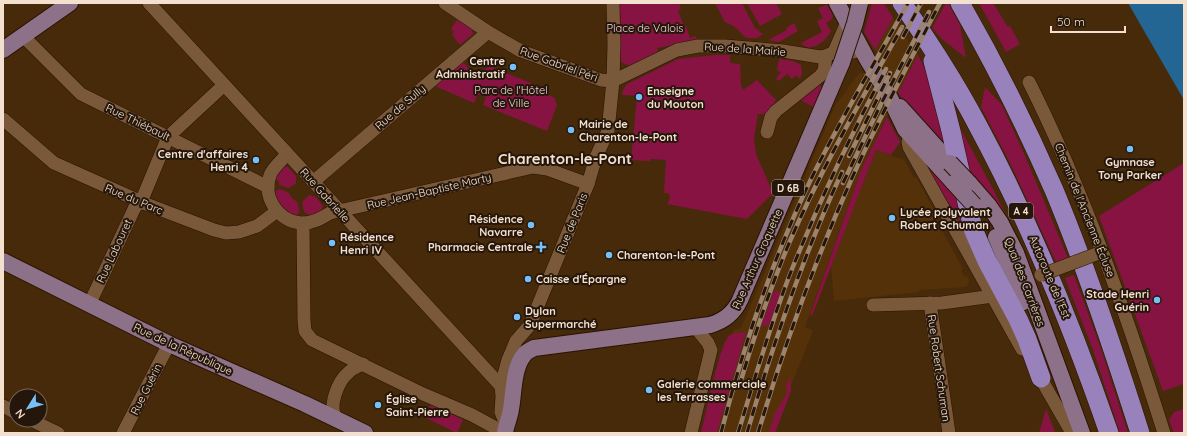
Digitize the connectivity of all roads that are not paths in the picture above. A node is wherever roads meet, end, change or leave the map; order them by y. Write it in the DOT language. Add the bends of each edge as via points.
graph roads {
  1 [pos="70,3"];
  2 [pos="150,3"];
  3 [pos="445,3"];
  4 [pos="613,3"];
  5 [pos="838,3"];
  6 [pos="860,3"];
  7 [pos="902,3"];
  8 [pos="960,3"];
  9 [pos="847,22"];
  10 [pos="488,32"];
  11 [pos="23,36"];
  12 [pos="929,44"];
  13 [pos="3,50"];
  14 [pos="863,53"];
  15 [pos="834,56"];
  16 [pos="613,81"];
  17 [pos="1029,82"];
  18 [pos="224,85"];
  19 [pos="889,96"];
  20 [pos="3,119"];
  21 [pos="767,132"];
  22 [pos="910,136"];
  23 [pos="168,137"];
  24 [pos="287,154"];
  25 [pos="313,182"];
  26 [pos="962,183"];
  27 [pos="588,184"];
  28 [pos="268,187"];
  29 [pos="141,202"];
  30 [pos="277,211"];
  31 [pos="340,211"];
  32 [pos="303,223"];
  33 [pos="1101,252"];
  34 [pos="3,262"];
  35 [pos="1029,280"];
  36 [pos="993,296"];
  37 [pos="930,303"];
  38 [pos="89,305"];
  39 [pos="873,305"];
  40 [pos="696,328"];
  41 [pos="169,344"];
  42 [pos="363,364"];
  43 [pos="1041,378"];
  44 [pos="501,386"];
  45 [pos="337,420"];
  46 [pos="48,428"];
  47 [pos="505,430"];
  48 [pos="58,433"];
  49 [pos="123,433"];
  50 [pos="365,433"];
  51 [pos="692,433"];
  52 [pos="948,433"];
  53 [pos="1072,433"];
  54 [pos="1082,433"];
  55 [pos="1109,433"];
  56 [pos="1140,433"];
  57 [pos="1164,433"];
  1 -- 11 [label="main road"];
  2 -- 18 [label="street, Rue Gabrielle"];
  3 -- 10 [label="street, Rue Gabriel Péri"];
  4 -- 16 [label="street, Rue de Paris"];
  5 -- 9 [label="main road, Quai des Carrières"];
  6 -- 15 [label="main road, Rue Arthur Croquette / D 6B, bridge" via="855,23"];
  7 -- 12 [label="highway, Autoroute de l’Est / A 4"];
  8 -- 56 [label="highway" via="1005,86 1054,192 1090,282"];
  9 -- 14 [label="main road, Quai des Carrières"];
  9 -- 15 [label="street"];
  10 -- 16 [label="street, Rue Gabriel Péri" via="521,51 601,80"];
  10 -- 25 [label="street, Rue de Sully"];
  11 -- 13 [label="main road"];
  11 -- 23 [label="street, Rue Thiébault" via="82,94"];
  12 -- 43 [label="highway" via="950,125 972,229 1018,319"];
  12 -- 55 [label="highway, Autoroute de l’Est / A 4" via="977,124 1026,221 1062,304"];
  14 -- 15 [label="street, Rue de la Mairie"];
  14 -- 19 [label="main road, Quai des Carrières"];
  15 -- 16 [label="street, Rue de la Mairie" via="698,46 677,50"];
  15 -- 21 [label="street" via="820,76 776,111 771,117"];
  15 -- 40 [label="main road, Rue Arthur Croquette / D 6B" via="737,307 732,314 718,323"];
  16 -- 27 [label="street, Rue de Paris" via="608,131 596,157"];
  17 -- 33 [label="street, Chemin de l'Ancienne Écluse" via="1052,129"];
  18 -- 23 [label="street, Rue Labouret"];
  18 -- 24 [label="street, Rue Gabrielle"];
  19 -- 22 [label="main road, Quai des Carrières"];
  19 -- 26 [label="main road, Quai des Carrières, bridge" via="950,163"];
  20 -- 29 [label="street, Rue du Parc" via="54,163"];
  22 -- 26 [label="main road, Quai des Carrières"];
  22 -- 36 [label="street, Quai des Carrières" via="909,147"];
  23 -- 28 [label="street, Rue Thiébault"];
  23 -- 29 [label="street, Rue Labouret"];
  24 -- 25 [label="street, Rue Gabrielle"];
  24 -- 28 [label="street" via="271,174"];
  25 -- 31 [label="street, Rue Gabrielle"];
  26 -- 35 [label="main road, Quai des Carrières, bridge" via="974,204"];
  26 -- 35 [label="main road, Quai des Carrières" via="989,206 1000,222"];
  27 -- 31 [label="street, Rue Jean-Baptiste Marty" via="547,169 532,168"];
  27 -- 44 [label="street, Rue de Paris" via="530,325 516,341"];
  28 -- 30 [label="street" via="270,199"];
  29 -- 30 [label="street, Rue du Parc" via="226,233 257,226"];
  29 -- 38 [label="street, Rue Labouret" via="135,207"];
  30 -- 32 [label="street" via="287,219"];
  31 -- 32 [label="street, Rue Jean-Baptiste Marty"];
  31 -- 44 [label="street, Rue Gabrielle"];
  32 -- 42 [label="street" via="306,331 312,340"];
  33 -- 35 [label="street, bridge"];
  33 -- 57 [label="street, Chemin de l'Ancienne Écluse" via="1117,290"];
  34 -- 38 [label="main road, Rue de la République"];
  35 -- 53 [label="main road, Quai des Carrières" via="1035,332 1049,359"];
  35 -- 54 [label="main road, Quai des Carrières"];
  36 -- 37 [label="street"];
  36 -- 43 [label="street, Quai des Carrières"];
  37 -- 39 [label="street"];
  37 -- 52 [label="street, Rue Robert Schuman"];
  38 -- 41 [label="main road, Rue de la République"];
  40 -- 47 [label="main road, Rue Arthur Croquette / D 6B" via="534,348 522,356"];
  40 -- 51 [label="street" via="711,350"];
  41 -- 45 [label="main road, Rue de la République"];
  41 -- 49 [label="street, Rue Guérin"];
  42 -- 45 [label="street" via="350,370 343,379 333,408"];
  42 -- 47 [label="street"];
  43 -- 53 [label="street, Quai des Carrières"];
  44 -- 47 [label="street, Rue de Paris" via="501,412"];
  45 -- 50 [label="main road, Rue de la République"];
  46 -- 48 [label="street"];
}
